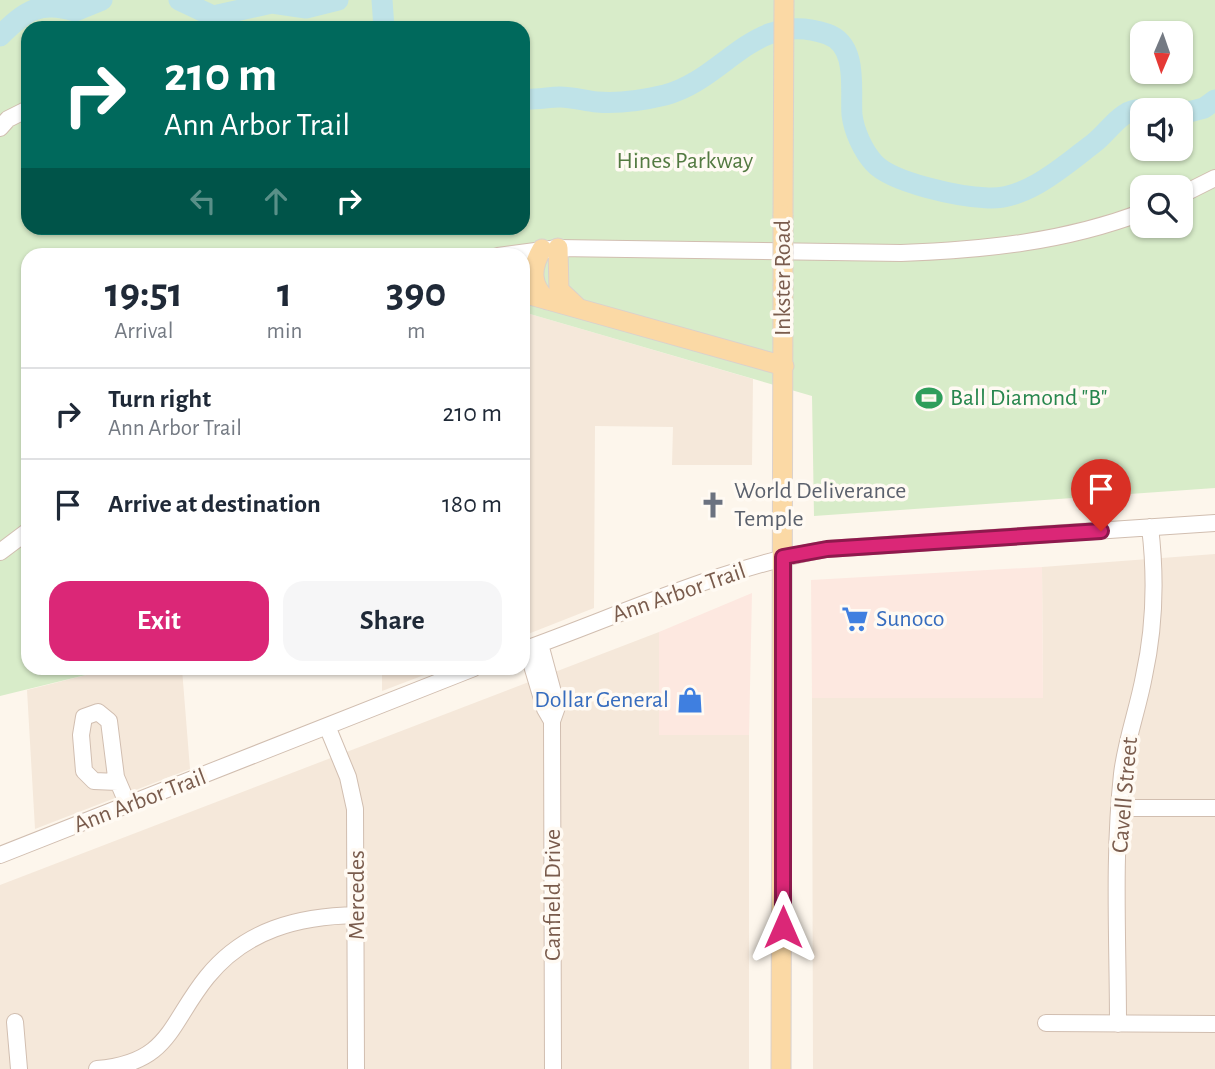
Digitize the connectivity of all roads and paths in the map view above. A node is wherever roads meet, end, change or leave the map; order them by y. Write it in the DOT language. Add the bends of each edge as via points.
graph roads {
  1 [pos="784,0"];
  2 [pos="21,113"];
  3 [pos="0,128"];
  4 [pos="1215,178"];
  5 [pos="1193,189"];
  6 [pos="1130,216"];
  7 [pos="550,249"];
  8 [pos="530,252"];
  9 [pos="530,295"];
  10 [pos="547,300"];
  11 [pos="586,312"];
  12 [pos="783,366"];
  13 [pos="1215,523"];
  14 [pos="1150,527"];
  15 [pos="21,536"];
  16 [pos="0,552"];
  17 [pos="783,557"];
  18 [pos="530,648"];
  19 [pos="456,675"];
  20 [pos="327,726"];
  21 [pos="118,782"];
  22 [pos="128,806"];
  23 [pos="1119,808"];
  24 [pos="1215,808"];
  25 [pos="0,855"];
  26 [pos="356,915"];
  27 [pos="15,1022"];
  28 [pos="1046,1023"];
  29 [pos="1118,1024"];
  30 [pos="1215,1024"];
  31 [pos="19,1069"];
  32 [pos="97,1069"];
  33 [pos="356,1069"];
  34 [pos="553,1069"];
  35 [pos="781,1069"];
  1 -- 12 [label="main road, Inkster Road, bridge"];
  2 -- 3 [label="street"];
  4 -- 5 [label="street"];
  6 -- 7 [label="street" via="1048,239 954,251"];
  7 -- 8 [label="street"];
  7 -- 10 [label="main road" via="534,266 535,288"];
  7 -- 11 [label="main road" via="559,290"];
  9 -- 10 [label="main road"];
  10 -- 11 [label="main road"];
  11 -- 12 [label="main road"];
  12 -- 17 [label="main road, Inkster Road"];
  13 -- 14 [label="street, Ann Arbor Trail"];
  14 -- 17 [label="street, Ann Arbor Trail" via="838,548"];
  14 -- 23 [label="street, Cavell Street" via="1152,629 1126,749"];
  15 -- 16 [label="street"];
  17 -- 18 [label="street, Ann Arbor Trail"];
  17 -- 35 [label="main road, Inkster Road"];
  18 -- 34 [label="street, Canfield Drive" via="552,721"];
  19 -- 20 [label="street, Ann Arbor Trail"];
  20 -- 22 [label="street, Ann Arbor Trail"];
  20 -- 26 [label="street, Mercedes" via="348,777 355,809"];
  21 -- 22 [label="street"];
  22 -- 25 [label="street, Ann Arbor Trail"];
  23 -- 24 [label="street"];
  23 -- 29 [label="street, Cavell Street"];
  26 -- 32 [label="street" via="296,920 244,942 206,978 155,1050 127,1064"];
  26 -- 33 [label="street, Mercedes"];
  27 -- 31 [label="street"];
  28 -- 29 [label="street"];
  29 -- 30 [label="street"];
}
